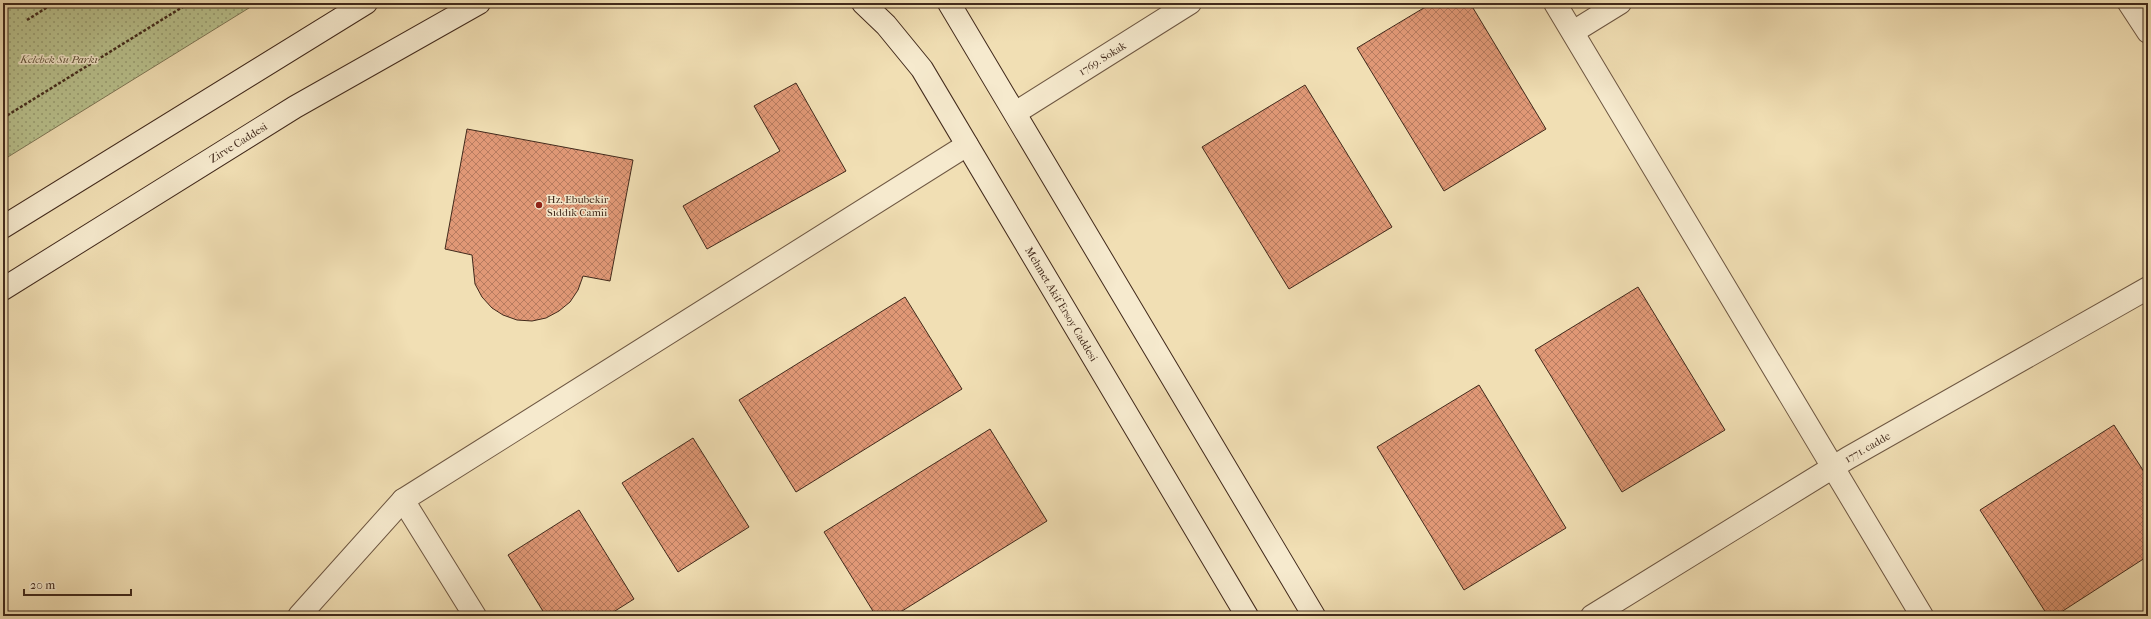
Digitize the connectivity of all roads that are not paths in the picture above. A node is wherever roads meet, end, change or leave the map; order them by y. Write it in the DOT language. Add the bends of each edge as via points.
graph roads {
  1 [pos="366,3"];
  2 [pos="479,3"];
  3 [pos="863,3"];
  4 [pos="949,3"];
  5 [pos="1190,3"];
  6 [pos="1555,3"];
  7 [pos="1620,3"];
  8 [pos="2129,3"];
  9 [pos="1573,32"];
  10 [pos="2148,32"];
  11 [pos="1015,113"];
  12 [pos="967,145"];
  13 [pos="3,227"];
  14 [pos="2148,288"];
  15 [pos="3,289"];
  16 [pos="1833,467"];
  17 [pos="403,500"];
  18 [pos="299,616"];
  19 [pos="475,616"];
  20 [pos="1247,616"];
  21 [pos="1314,616"];
  22 [pos="1592,616"];
  23 [pos="1922,616"];
  1 -- 13 [label="street"];
  2 -- 15 [label="street, Zirve Caddesi" via="296,107"];
  3 -- 12 [label="street, Mehmet Akif Ersoy Caddesi" via="886,25 922,69"];
  4 -- 11 [label="street"];
  5 -- 11 [label="street, 1769. Sokak"];
  6 -- 9 [label="street"];
  7 -- 9 [label="street"];
  8 -- 10 [label="street"];
  9 -- 16 [label="street"];
  11 -- 21 [label="street"];
  12 -- 17 [label="street"];
  12 -- 20 [label="street, Mehmet Akif Ersoy Caddesi"];
  14 -- 16 [label="street, 1771. cadde"];
  16 -- 22 [label="street, 1771. cadde"];
  16 -- 23 [label="street"];
  17 -- 18 [label="street"];
  17 -- 19 [label="street"];
}
